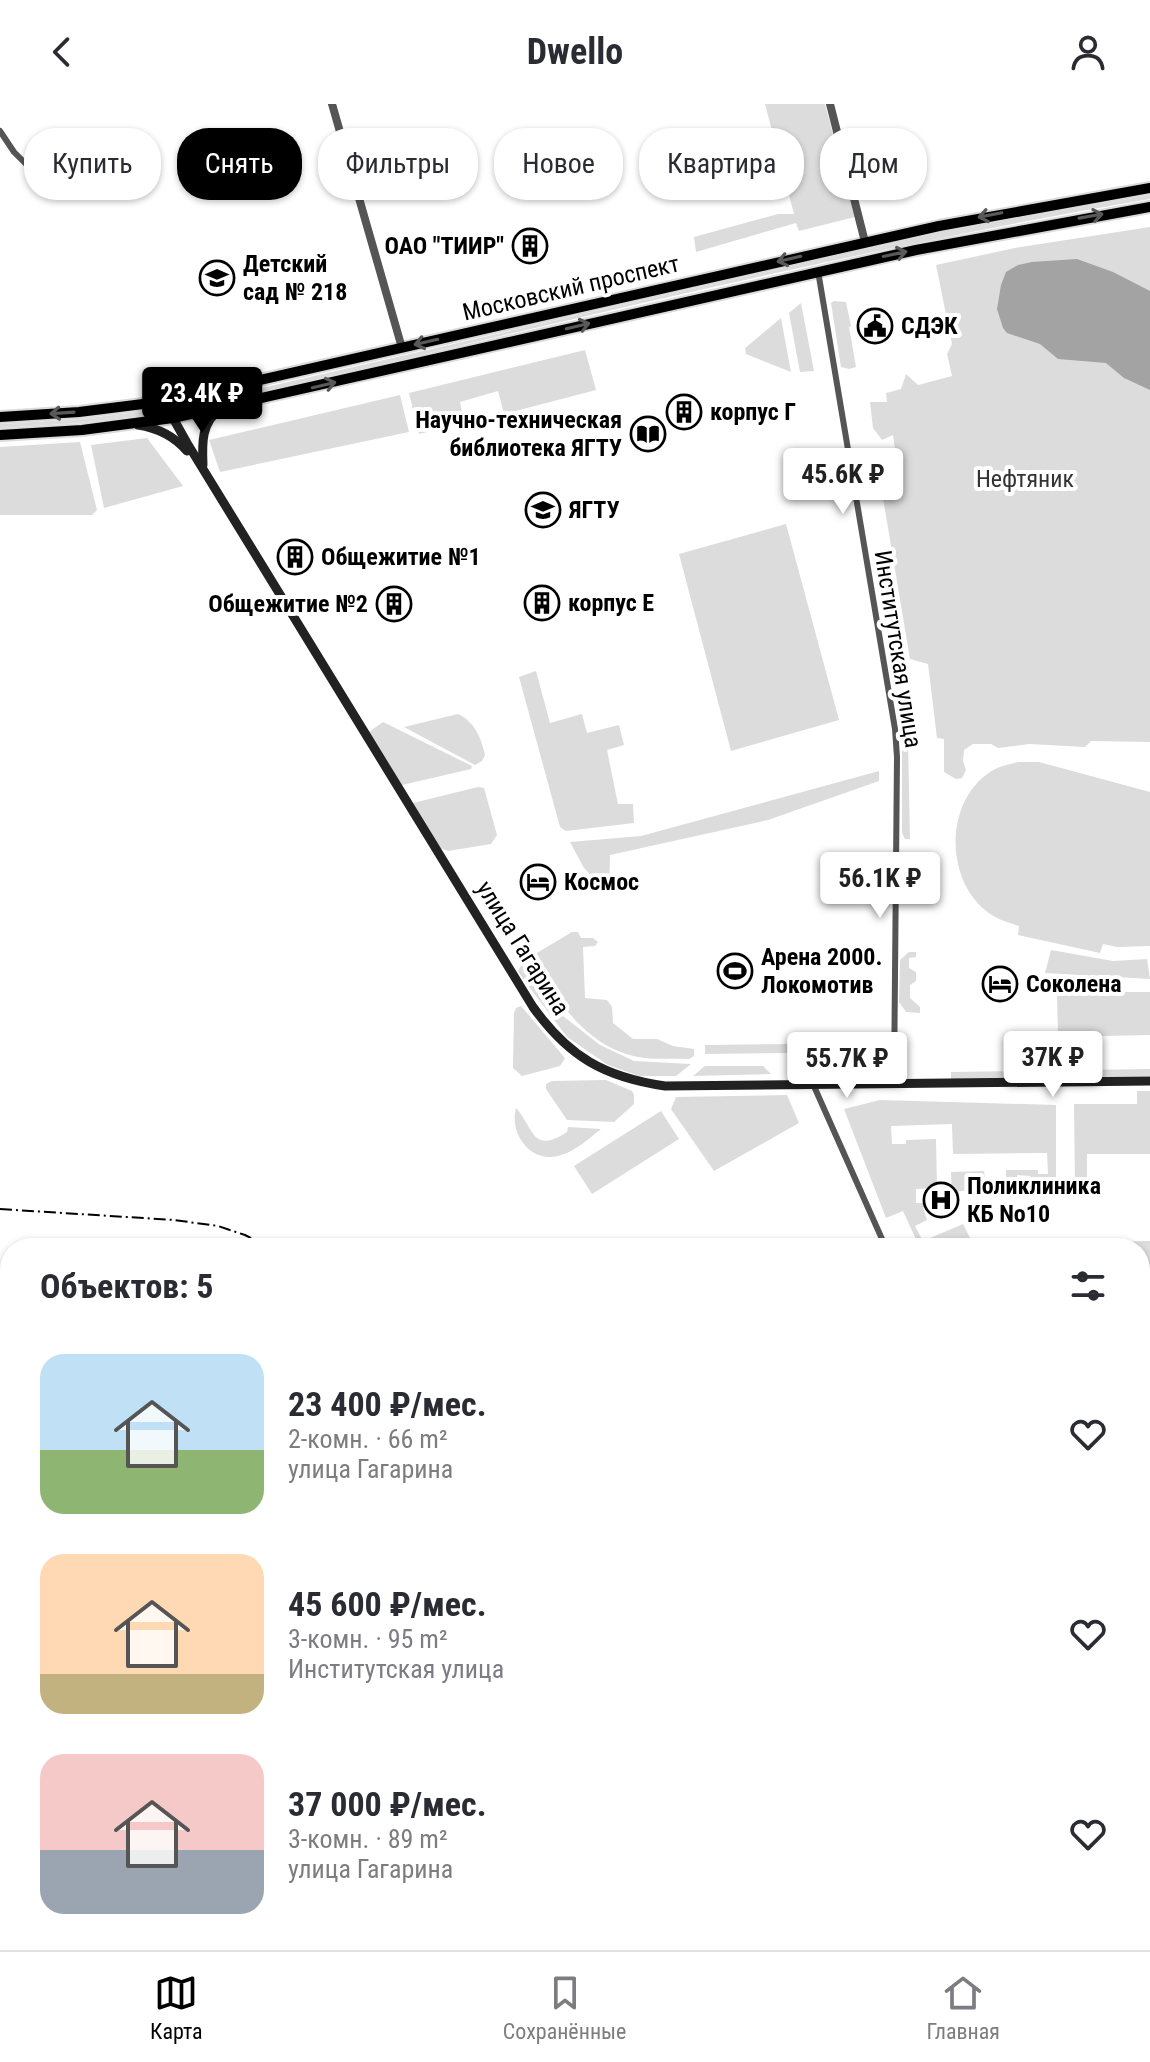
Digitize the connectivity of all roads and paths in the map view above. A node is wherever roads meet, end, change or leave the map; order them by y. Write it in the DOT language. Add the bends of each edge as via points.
graph roads {
  1 [pos="332,104"];
  2 [pos="830,104"];
  3 [pos="0,131"];
  4 [pos="24,162"];
  5 [pos="1150,188"];
  6 [pos="1150,207"];
  7 [pos="865,242"];
  8 [pos="818,271"];
  9 [pos="402,348"];
  10 [pos="167,401"];
  11 [pos="221,408"];
  12 [pos="0,417"];
  13 [pos="173,418"];
  14 [pos="130,424"];
  15 [pos="0,435"];
  16 [pos="203,469"];
  17 [pos="1150,1081"];
  18 [pos="813,1084"];
  19 [pos="894,1084"];
  20 [pos="882,1238"];
  1 -- 9 [label="street"];
  2 -- 7 [label="street"];
  3 -- 4 [label="street"];
  5 -- 7 [label="main road, Московский проспект, one-way"];
  8 -- 6 [label="main road, Московский проспект, one-way"];
  7 -- 9 [label="main road, Московский проспект, one-way"];
  11 -- 8 [label="main road, Московский проспект, one-way"];
  8 -- 19 [label="street, Институтская улица" via="896,743"];
  9 -- 10 [label="main road, Московский проспект"];
  10 -- 12 [label="main road, Московский проспект, one-way"];
  10 -- 13 [label="main road, улица Гагарина"];
  11 -- 13 [label="main road, Московский проспект"];
  11 -- 16 [label="main road" via="204,430"];
  13 -- 14 [label="main road, Московский проспект"];
  13 -- 16 [label="main road, улица Гагарина"];
  14 -- 15 [label="main road, Московский проспект"];
  14 -- 16 [label="main road" via="173,438"];
  16 -- 18 [label="main road, улица Гагарина" via="533,1007 565,1047 634,1082"];
  17 -- 19 [label="main road, улица Гагарина"];
  18 -- 19 [label="main road, улица Гагарина"];
  18 -- 20 [label="street"];
}
